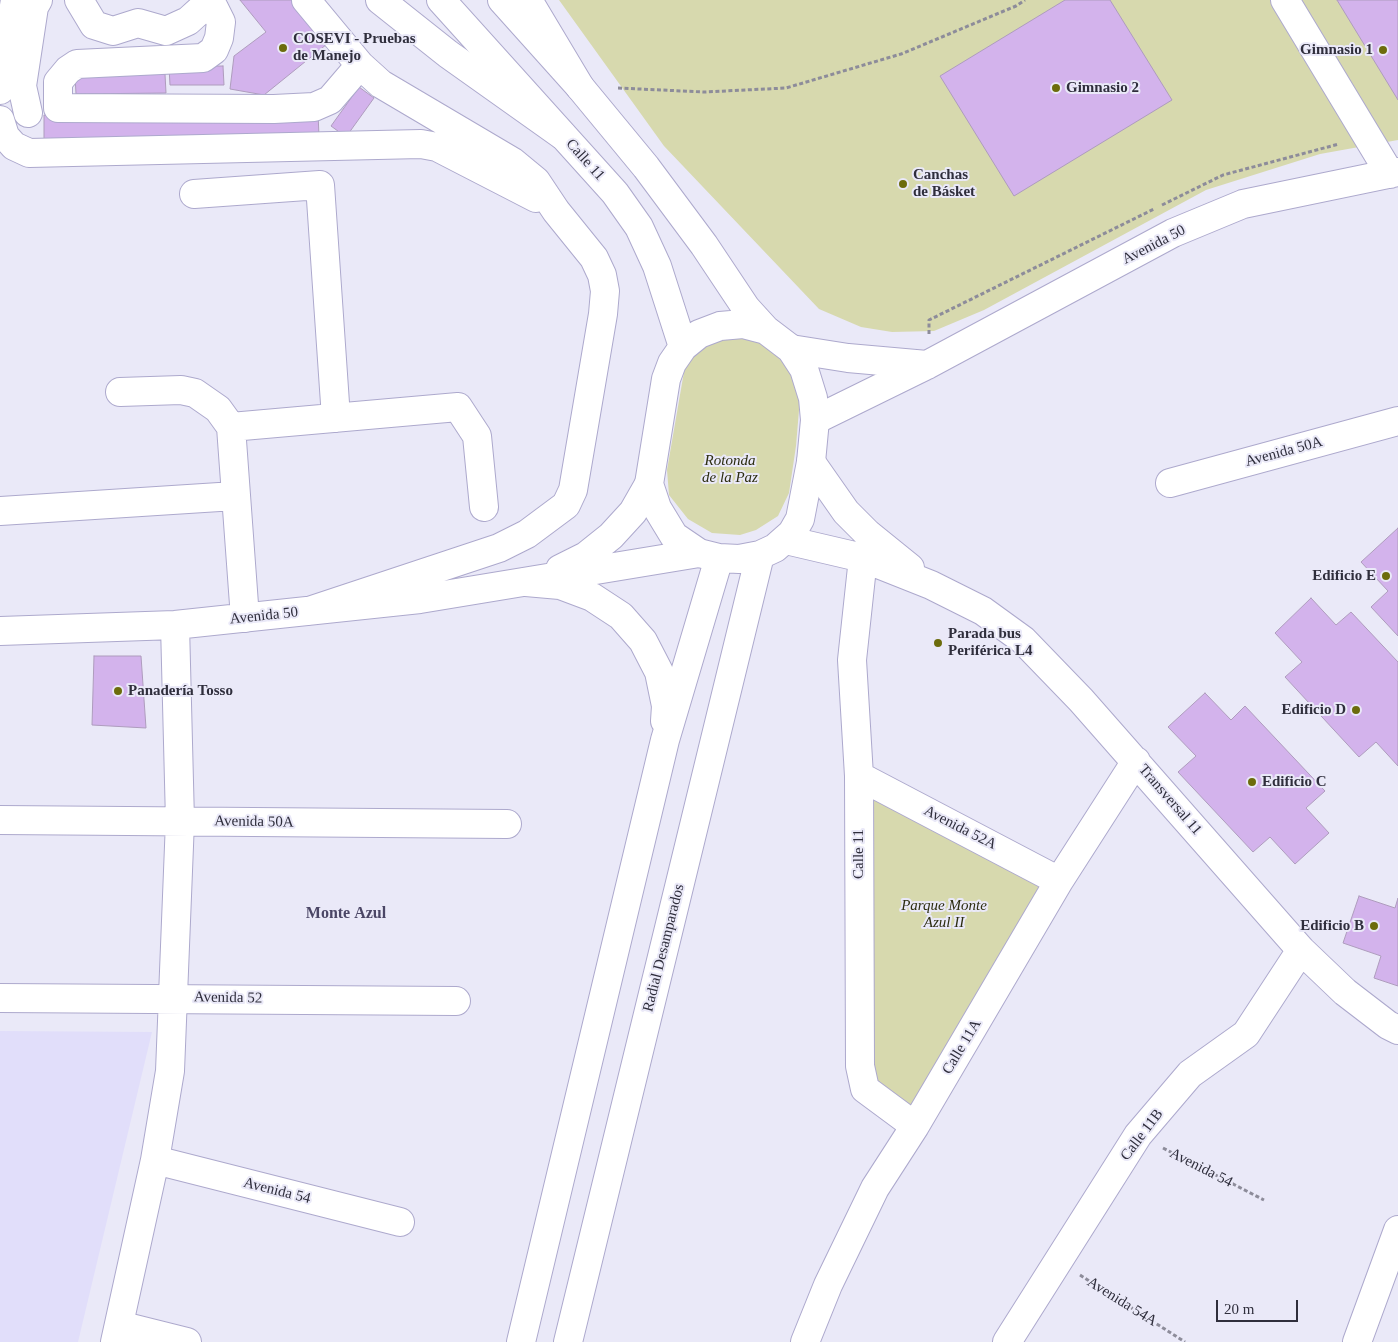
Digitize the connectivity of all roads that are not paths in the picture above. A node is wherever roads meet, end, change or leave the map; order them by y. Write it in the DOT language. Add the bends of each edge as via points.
graph roads {
  1 [pos="14,0"];
  2 [pos="38,0"];
  3 [pos="78,0"];
  4 [pos="306,0"];
  5 [pos="380,0"];
  6 [pos="441,0"];
  7 [pos="502,0"];
  8 [pos="528,0"];
  9 [pos="1285,0"];
  10 [pos="208,1"];
  11 [pos="360,66"];
  12 [pos="580,87"];
  13 [pos="0,90"];
  14 [pos="58,108"];
  15 [pos="28,114"];
  16 [pos="431,114"];
  17 [pos="0,120"];
  18 [pos="562,135"];
  19 [pos="412,144"];
  20 [pos="1394,173"];
  21 [pos="194,194"];
  22 [pos="556,211"];
  23 [pos="766,330"];
  24 [pos="683,347"];
  25 [pos="792,349"];
  26 [pos="927,365"];
  27 [pos="120,392"];
  28 [pos="336,418"];
  29 [pos="815,420"];
  30 [pos="1398,422"];
  31 [pos="230,427"];
  32 [pos="811,462"];
  33 [pos="1170,483"];
  34 [pos="649,484"];
  35 [pos="235,496"];
  36 [pos="484,507"];
  37 [pos="0,511"];
  38 [pos="786,540"];
  39 [pos="709,555"];
  40 [pos="760,555"];
  41 [pos="863,558"];
  42 [pos="526,582"];
  43 [pos="930,585"];
  44 [pos="309,611"];
  45 [pos="245,618"];
  46 [pos="175,625"];
  47 [pos="0,631"];
  48 [pos="665,740"];
  49 [pos="1136,761"];
  50 [pos="859,776"];
  51 [pos="0,820"];
  52 [pos="180,821"];
  53 [pos="507,824"];
  54 [pos="1060,881"];
  55 [pos="1301,950"];
  56 [pos="173,997"];
  57 [pos="0,998"];
  58 [pos="456,1001"];
  59 [pos="1398,1030"];
  60 [pos="915,1126"];
  61 [pos="155,1160"];
  62 [pos="400,1222"];
  63 [pos="1398,1230"];
  64 [pos="117,1334"];
  65 [pos="187,1342"];
  66 [pos="521,1342"];
  67 [pos="568,1342"];
  68 [pos="805,1342"];
  69 [pos="1007,1342"];
  70 [pos="1357,1342"];
  1 -- 13 [label="main road"];
  2 -- 15 [label="main road" via="34,7 22,86"];
  3 -- 10 [label="main road" via="94,25 113,31 138,23 166,31 188,21"];
  4 -- 11 [label="main road"];
  5 -- 18 [label="main road" via="448,54"];
  6 -- 18 [label="main road, Calle 11"];
  7 -- 12 [label="main road"];
  8 -- 12 [label="main road"];
  9 -- 20 [label="main road"];
  10 -- 14 [label="main road" via="220,22 219,38 214,50 203,58 77,64 58,82"];
  11 -- 14 [label="main road" via="330,100 314,107"];
  11 -- 16 [label="main road" via="382,84"];
  12 -- 23 [label="main road" via="646,167 746,308"];
  14 -- 15 [label="main road"];
  15 -- 17 [label="main road"];
  16 -- 19 [label="main road"];
  16 -- 22 [label="main road" via="513,162 536,182"];
  17 -- 19 [label="main road" via="5,136 14,146 29,153"];
  18 -- 24 [label="main road, Calle 11" via="615,193 639,227 657,266"];
  19 -- 22 [label="main road" via="437,147 519,188"];
  20 -- 26 [label="main road, Avenida 50" via="1242,204 1173,233"];
  21 -- 28 [label="main road" via="320,185"];
  22 -- 44 [label="main road" via="594,258 605,291 573,490 566,505 527,534 499,548"];
  23 -- 24 [label="main road" via="743,324 720,326 698,334"];
  23 -- 25 [label="main road"];
  24 -- 34 [label="main road" via="666,379"];
  25 -- 26 [label="main road"];
  25 -- 29 [label="main road" via="804,370 813,398"];
  26 -- 29 [label="main road, Avenida 50"];
  27 -- 31 [label="main road" via="181,390 195,393 218,409"];
  28 -- 31 [label="main road"];
  28 -- 36 [label="main road" via="458,407 477,436"];
  29 -- 32 [label="main road"];
  30 -- 33 [label="main road, Avenida 50A"];
  31 -- 35 [label="main road"];
  32 -- 38 [label="main road" via="800,519"];
  32 -- 43 [label="main road, Transversal 11" via="852,518"];
  34 -- 39 [label="main road" via="664,523 674,536"];
  34 -- 42 [label="main road, Avenida 50" via="632,512 611,536 586,556"];
  35 -- 37 [label="main road"];
  35 -- 45 [label="main road"];
  38 -- 40 [label="main road"];
  38 -- 41 [label="main road, Transversal 11"];
  39 -- 40 [label="main road" via="739,559"];
  39 -- 42 [label="main road, Avenida 50"];
  39 -- 48 [label="main road"];
  40 -- 67 [label="main road, Radial Desamparados"];
  41 -- 43 [label="main road, Transversal 11"];
  41 -- 50 [label="main road, Calle 11" via="852,660"];
  42 -- 44 [label="main road, Avenida 50" via="420,600"];
  42 -- 48 [label="main road" via="560,585 584,594 621,616 643,642 659,672 666,706"];
  43 -- 49 [label="main road, Transversal 11" via="983,611 1022,640"];
  44 -- 45 [label="main road, Avenida 50"];
  45 -- 46 [label="main road, Avenida 50"];
  46 -- 47 [label="main road, Avenida 50"];
  46 -- 52 [label="main road"];
  48 -- 66 [label="main road"];
  49 -- 54 [label="main road, Calle 11A"];
  49 -- 55 [label="main road, Transversal 11"];
  50 -- 54 [label="main road, Avenida 52A"];
  50 -- 60 [label="main road, Calle 11" via="860,1066 865,1088"];
  51 -- 52 [label="main road, Avenida 50A"];
  52 -- 53 [label="main road, Avenida 50A"];
  52 -- 56 [label="main road"];
  54 -- 60 [label="main road, Calle 11A"];
  55 -- 59 [label="main road, Transversal 11" via="1345,992 1388,1026"];
  55 -- 69 [label="main road, Calle 11B" via="1246,1034 1190,1074 1138,1135"];
  56 -- 57 [label="main road, Avenida 52"];
  56 -- 58 [label="main road, Avenida 52"];
  56 -- 61 [label="main road" via="170,1071"];
  60 -- 68 [label="main road, Calle 11A" via="875,1188 828,1285"];
  61 -- 62 [label="main road, Avenida 54"];
  61 -- 64 [label="main road"];
  63 -- 70 [label="main road"];
  64 -- 65 [label="main road"];
}
